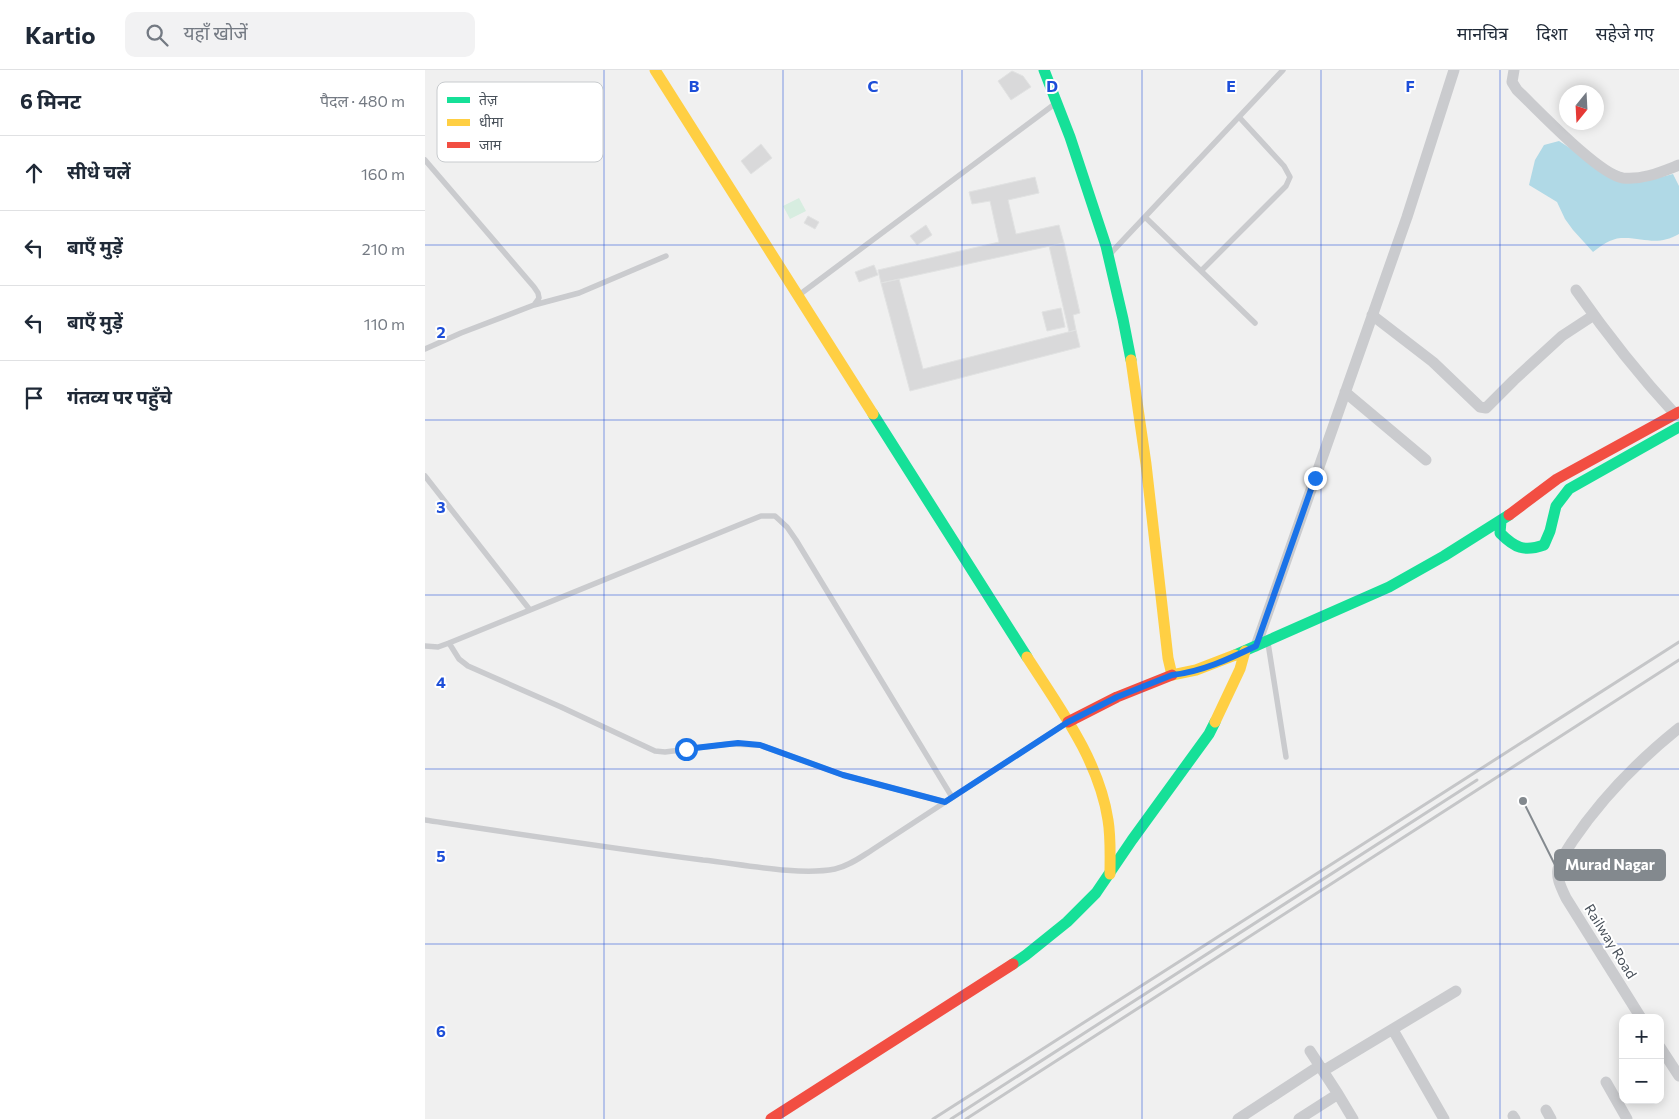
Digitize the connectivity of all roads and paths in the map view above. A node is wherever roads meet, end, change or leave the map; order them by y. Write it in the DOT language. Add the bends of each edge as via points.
graph roads {
  1 [pos="655,70"];
  2 [pos="1044,70"];
  3 [pos="1283,70"];
  4 [pos="1454,70"];
  5 [pos="1514,70"];
  6 [pos="1058,102"];
  7 [pos="1239,117"];
  8 [pos="425,160"];
  9 [pos="431,166"];
  10 [pos="1678,167"];
  11 [pos="425,171"];
  12 [pos="1145,217"];
  13 [pos="1109,255"];
  14 [pos="666,256"];
  15 [pos="1201,271"];
  16 [pos="1576,290"];
  17 [pos="798,296"];
  18 [pos="535,305"];
  19 [pos="1373,315"];
  20 [pos="1594,315"];
  21 [pos="1255,323"];
  22 [pos="425,349"];
  23 [pos="1345,392"];
  24 [pos="1677,413"];
  25 [pos="1679,427"];
  26 [pos="1425,460"];
  27 [pos="425,476"];
  28 [pos="1501,521"];
  29 [pos="530,610"];
  30 [pos="1267,641"];
  31 [pos="449,643"];
  32 [pos="425,646"];
  33 [pos="1250,649"];
  34 [pos="1172,675"];
  35 [pos="1068,722"];
  36 [pos="1679,728"];
  37 [pos="1286,757"];
  38 [pos="953,797"];
  39 [pos="945,802"];
  40 [pos="425,820"];
  41 [pos="1111,874"];
  42 [pos="1456,991"];
  43 [pos="1638,1014"];
  44 [pos="1393,1030"];
  45 [pos="1310,1051"];
  46 [pos="1664,1053"];
  47 [pos="1321,1069"];
  48 [pos="1679,1075"];
  49 [pos="1606,1082"];
  50 [pos="1338,1094"];
  51 [pos="771,1119"];
  52 [pos="1239,1119"];
  53 [pos="1299,1119"];
  54 [pos="1353,1119"];
  55 [pos="1444,1119"];
  56 [pos="1627,1119"];
  1 -- 17 [label="street"];
  2 -- 6 [label="street"];
  3 -- 7 [label="lane"];
  4 -- 19 [label="street"];
  5 -- 10 [label="street" via="1512,82 1517,90 1607,172 1623,178 1640,178"];
  6 -- 13 [label="street"];
  6 -- 17 [label="lane"];
  7 -- 12 [label="lane"];
  7 -- 15 [label="lane" via="1284,166 1290,177 1286,186"];
  8 -- 9 [label="lane"];
  9 -- 11 [label="lane"];
  9 -- 18 [label="lane" via="535,287 539,294"];
  12 -- 13 [label="lane"];
  12 -- 15 [label="lane"];
  13 -- 34 [label="street" via="1139,414"];
  14 -- 18 [label="lane" via="579,293"];
  15 -- 21 [label="lane"];
  16 -- 20 [label="street"];
  17 -- 35 [label="street"];
  18 -- 22 [label="lane"];
  19 -- 20 [label="street" via="1486,408 1562,336"];
  19 -- 23 [label="street"];
  20 -- 24 [label="street" via="1646,383"];
  23 -- 26 [label="street"];
  23 -- 33 [label="street"];
  24 -- 28 [label="street" via="1557,479"];
  25 -- 28 [label="street" via="1569,489 1556,506 1544,545 1530,550 1510,543 1500,533"];
  27 -- 29 [label="lane"];
  28 -- 30 [label="street" via="1389,587"];
  29 -- 31 [label="lane"];
  29 -- 38 [label="lane" via="761,516 775,516 796,540"];
  30 -- 33 [label="street"];
  30 -- 37 [label="lane"];
  31 -- 32 [label="lane"];
  31 -- 39 [label="lane" via="468,666 655,751 751,743 843,775"];
  33 -- 34 [label="street" via="1196,670"];
  33 -- 41 [label="street" via="1209,734"];
  34 -- 35 [label="street" via="1117,697"];
  35 -- 38 [label="lane"];
  35 -- 41 [label="street" via="1082,747 1105,806"];
  36 -- 43 [label="street, Railway Road" via="1644,758 1595,810 1563,856 1558,872 1566,898"];
  38 -- 39 [label="lane"];
  39 -- 40 [label="lane" via="853,862 821,871 750,866"];
  41 -- 51 [label="street" via="1067,922 1026,956"];
  42 -- 44 [label="street"];
  44 -- 47 [label="street"];
  44 -- 55 [label="street"];
  45 -- 47 [label="street"];
  46 -- 48 [label="street"];
  47 -- 50 [label="street"];
  47 -- 52 [label="street"];
  49 -- 56 [label="street"];
  50 -- 53 [label="street"];
  50 -- 54 [label="street"];
}
